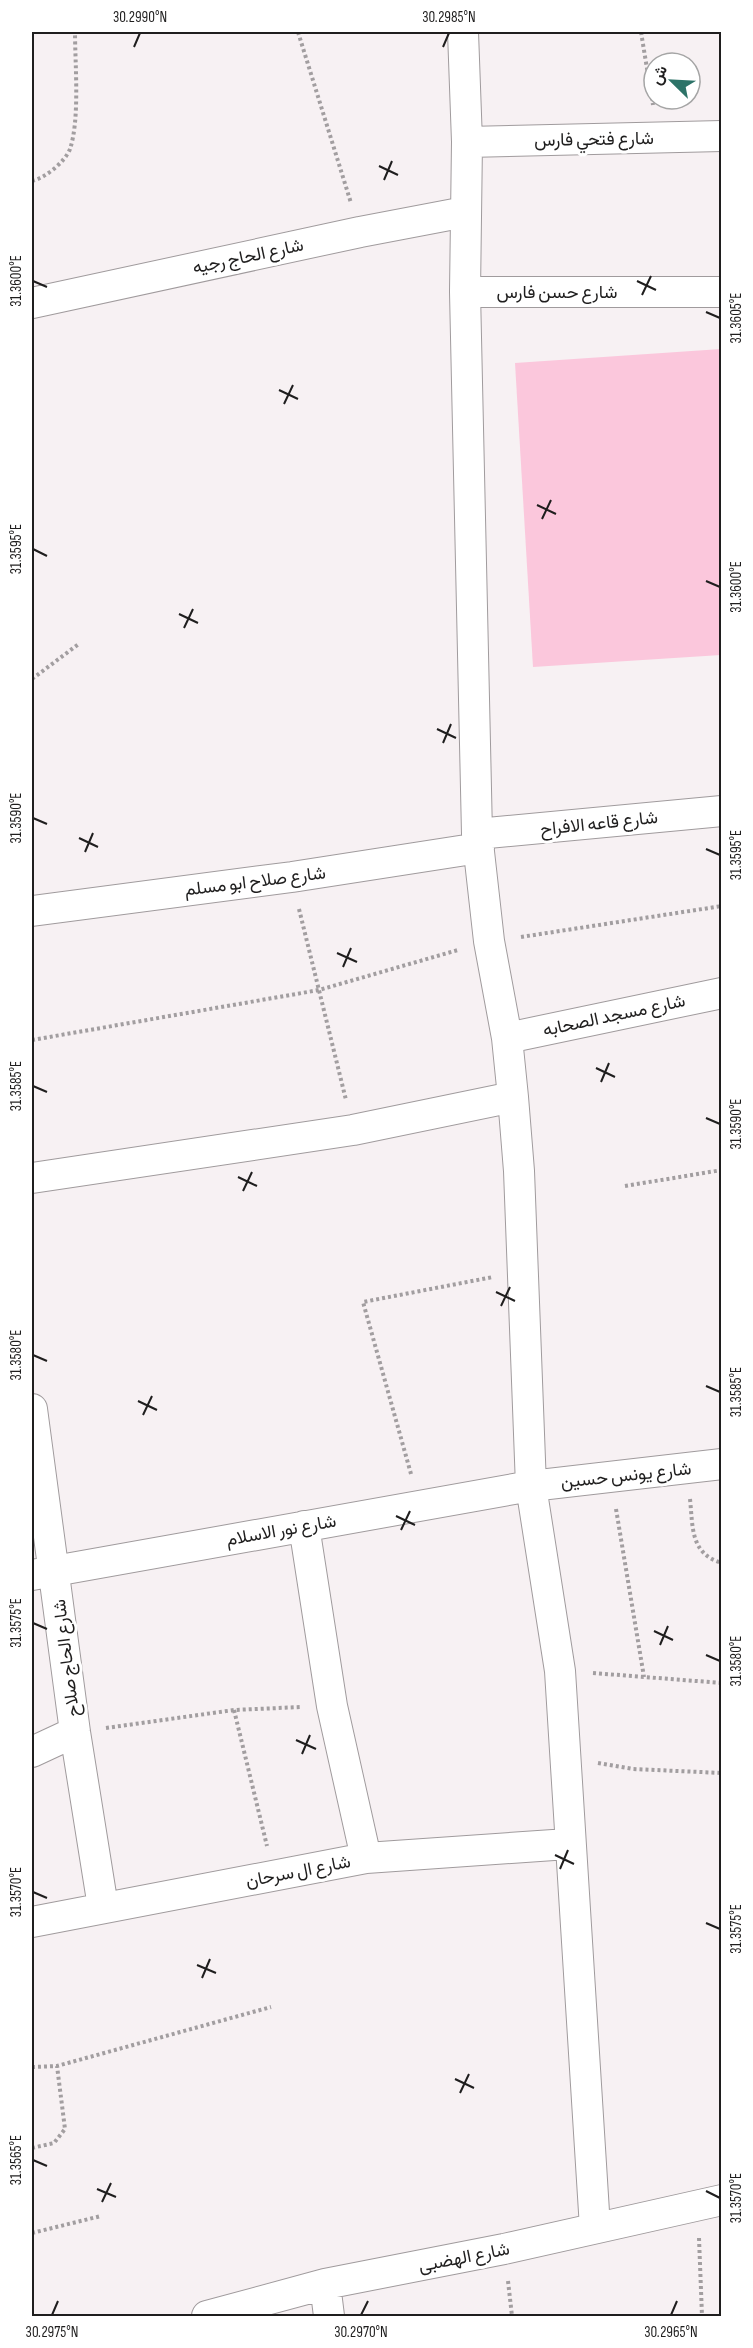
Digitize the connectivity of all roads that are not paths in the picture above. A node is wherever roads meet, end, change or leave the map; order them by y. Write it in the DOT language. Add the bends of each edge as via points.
graph roads {
  1 [pos="463,32"];
  2 [pos="722,136"];
  3 [pos="466,142"];
  4 [pos="465,213"];
  5 [pos="722,291"];
  6 [pos="465,292"];
  7 [pos="32,303"];
  8 [pos="722,811"];
  9 [pos="478,841"];
  10 [pos="32,911"];
  11 [pos="722,993"];
  12 [pos="507,1038"];
  13 [pos="513,1097"];
  14 [pos="32,1178"];
  15 [pos="32,1409"];
  16 [pos="722,1464"];
  17 [pos="531,1486"];
  18 [pos="304,1526"];
  19 [pos="43,1573"];
  20 [pos="75,1732"];
  21 [pos="32,1752"];
  22 [pos="568,1844"];
  23 [pos="366,1858"];
  24 [pos="102,1907"];
  25 [pos="32,1922"];
  26 [pos="709,2202"];
  27 [pos="595,2228"];
  28 [pos="325,2284"];
  29 [pos="207,2316"];
  30 [pos="329,2316"];
  1 -- 3 [label="street"];
  2 -- 3 [label="street, شارع فتحي فارس"];
  3 -- 4 [label="street"];
  4 -- 6 [label="street"];
  4 -- 7 [label="street, شارع الحاج رجيه"];
  5 -- 6 [label="street, شارع حسن فارس"];
  6 -- 9 [label="street"];
  8 -- 9 [label="street, شارع قاعه الافراح"];
  9 -- 10 [label="street, شارع صلاح ابو مسلم" via="292,877"];
  9 -- 12 [label="street" via="489,941"];
  11 -- 12 [label="street, شارع مسجد الصحابه"];
  12 -- 13 [label="street"];
  13 -- 14 [label="street" via="353,1130"];
  13 -- 17 [label="street"];
  15 -- 19 [label="street, شارع الحاج صلاح"];
  16 -- 17 [label="street, شارع يونس حسين"];
  17 -- 18 [label="street, شارع نور الاسلام"];
  17 -- 22 [label="street" via="560,1671"];
  18 -- 19 [label="street, شارع نور الاسلام"];
  18 -- 23 [label="street" via="332,1706"];
  19 -- 20 [label="street, شارع الحاج صلاح"];
  20 -- 21 [label="street"];
  20 -- 24 [label="street, شارع الحاج صلاح"];
  22 -- 23 [label="street, شارع ال سرحان"];
  22 -- 27 [label="street"];
  23 -- 24 [label="street, شارع ال سرحان"];
  24 -- 25 [label="street, شارع ال سرحان"];
  26 -- 27 [label="street, شارع الهضبى"];
  27 -- 28 [label="street, شارع الهضبى" via="504,2250"];
  28 -- 29 [label="street, شارع الهضبى"];
  28 -- 30 [label="street"];
}
